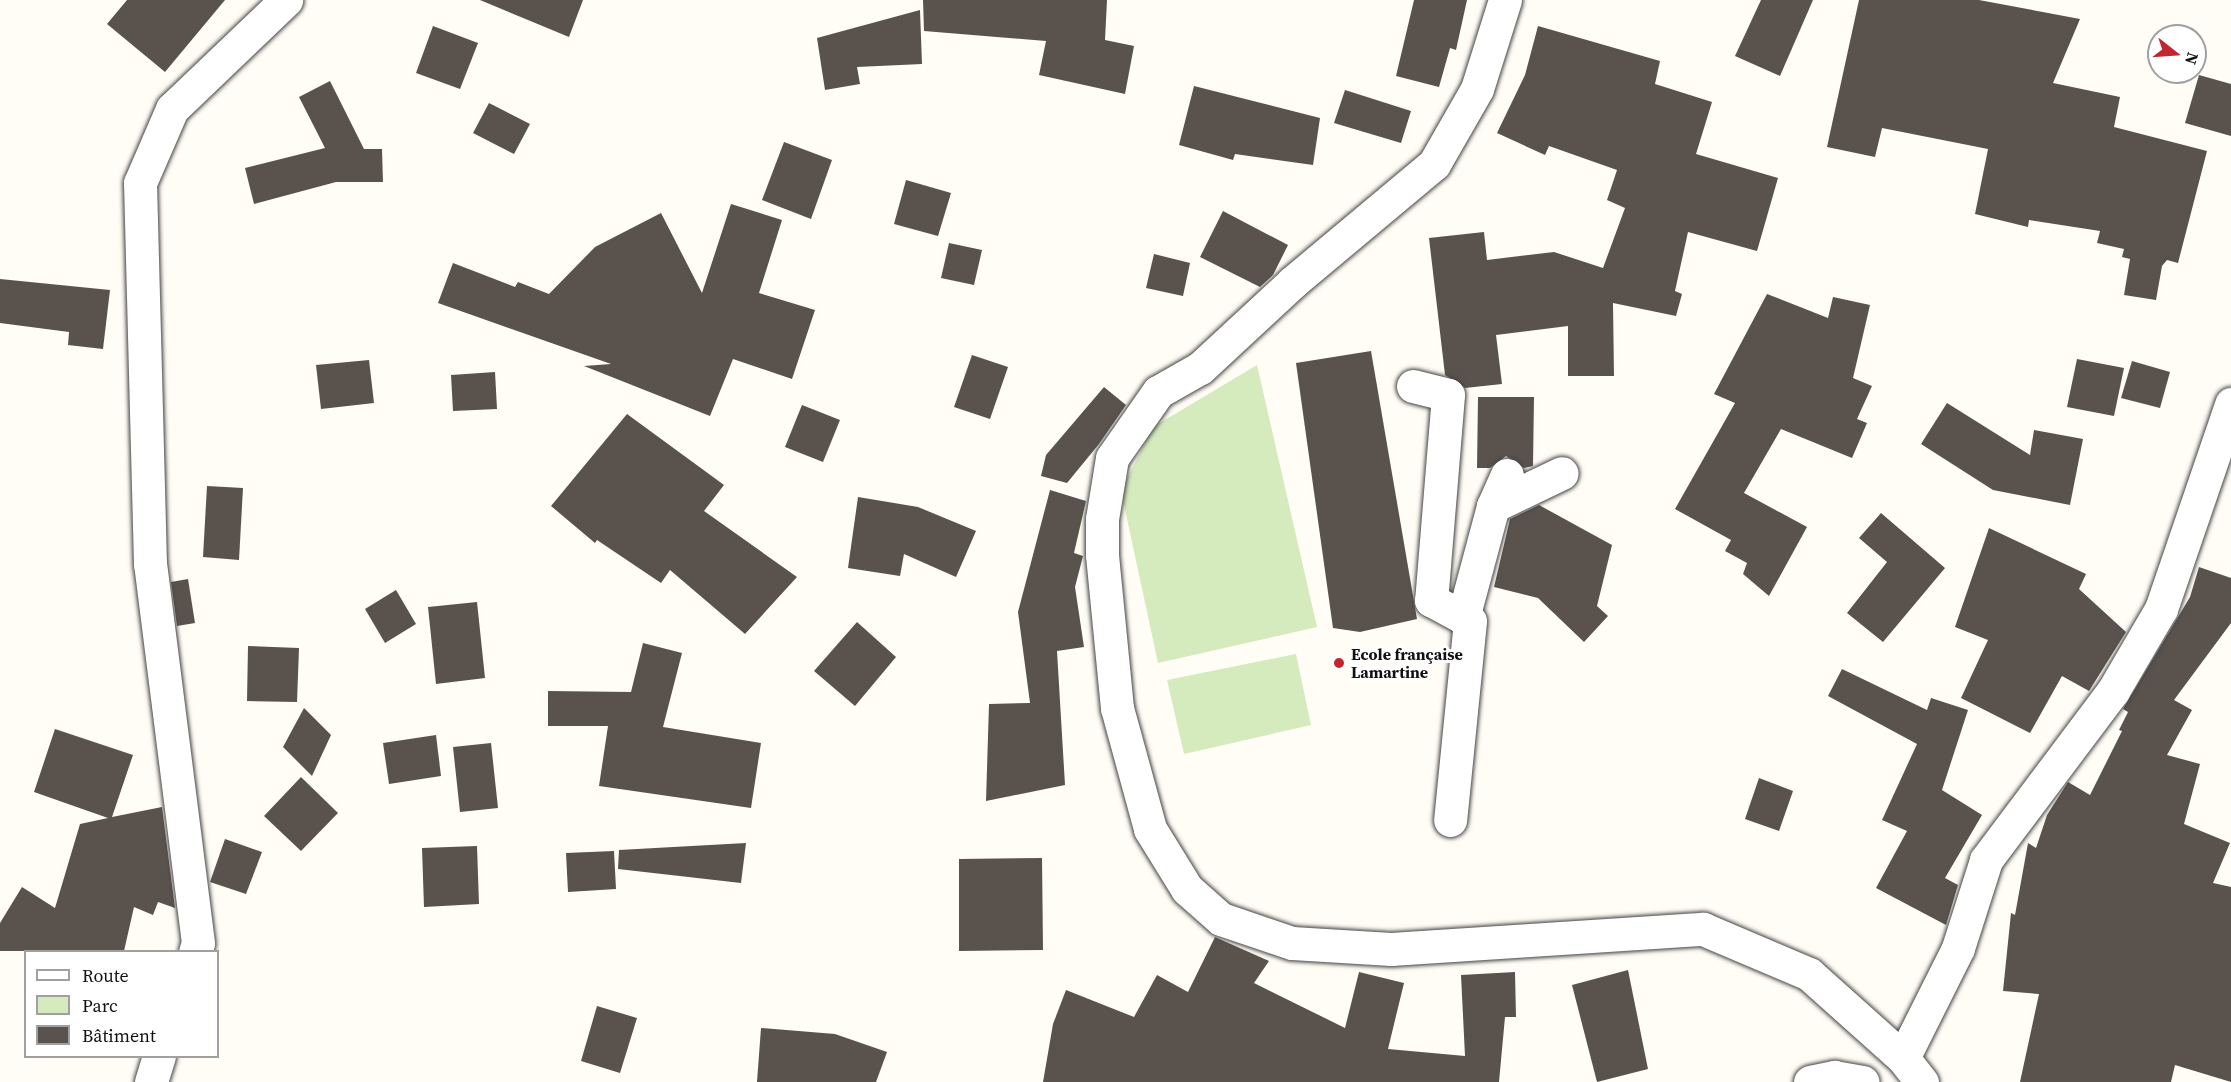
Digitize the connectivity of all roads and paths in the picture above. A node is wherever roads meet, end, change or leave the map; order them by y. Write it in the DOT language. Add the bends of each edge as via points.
graph roads {
  1 [pos="286,0"];
  2 [pos="1505,0"];
  3 [pos="1413,386"];
  4 [pos="2228,423"];
  5 [pos="1562,473"];
  6 [pos="1507,475"];
  7 [pos="1493,506"];
  8 [pos="1463,618"];
  9 [pos="1450,820"];
  10 [pos="195,950"];
  11 [pos="158,1058"];
  12 [pos="1913,1070"];
  13 [pos="151,1082"];
  14 [pos="1810,1082"];
  15 [pos="1863,1082"];
  1 -- 10 [label="street" via="172,109 140,183 150,564 198,943"];
  2 -- 12 [label="street" via="1477,89 1434,164 1293,282 1200,368 1158,392 1112,458 1102,519 1102,555 1117,708 1150,829 1187,889 1221,919 1292,942 1391,949 1703,929 1809,974"];
  3 -- 8 [label="street" via="1448,395 1431,600"];
  4 -- 12 [label="street" via="2160,609 2113,691 1986,860"];
  5 -- 7 [label="street"];
  6 -- 7 [label="street"];
  7 -- 8 [label="street"];
  8 -- 9 [label="street" via="1470,621"];
  11 -- 13 [label="street"];
  14 -- 15 [label="street" via="1834,1077"];
}
